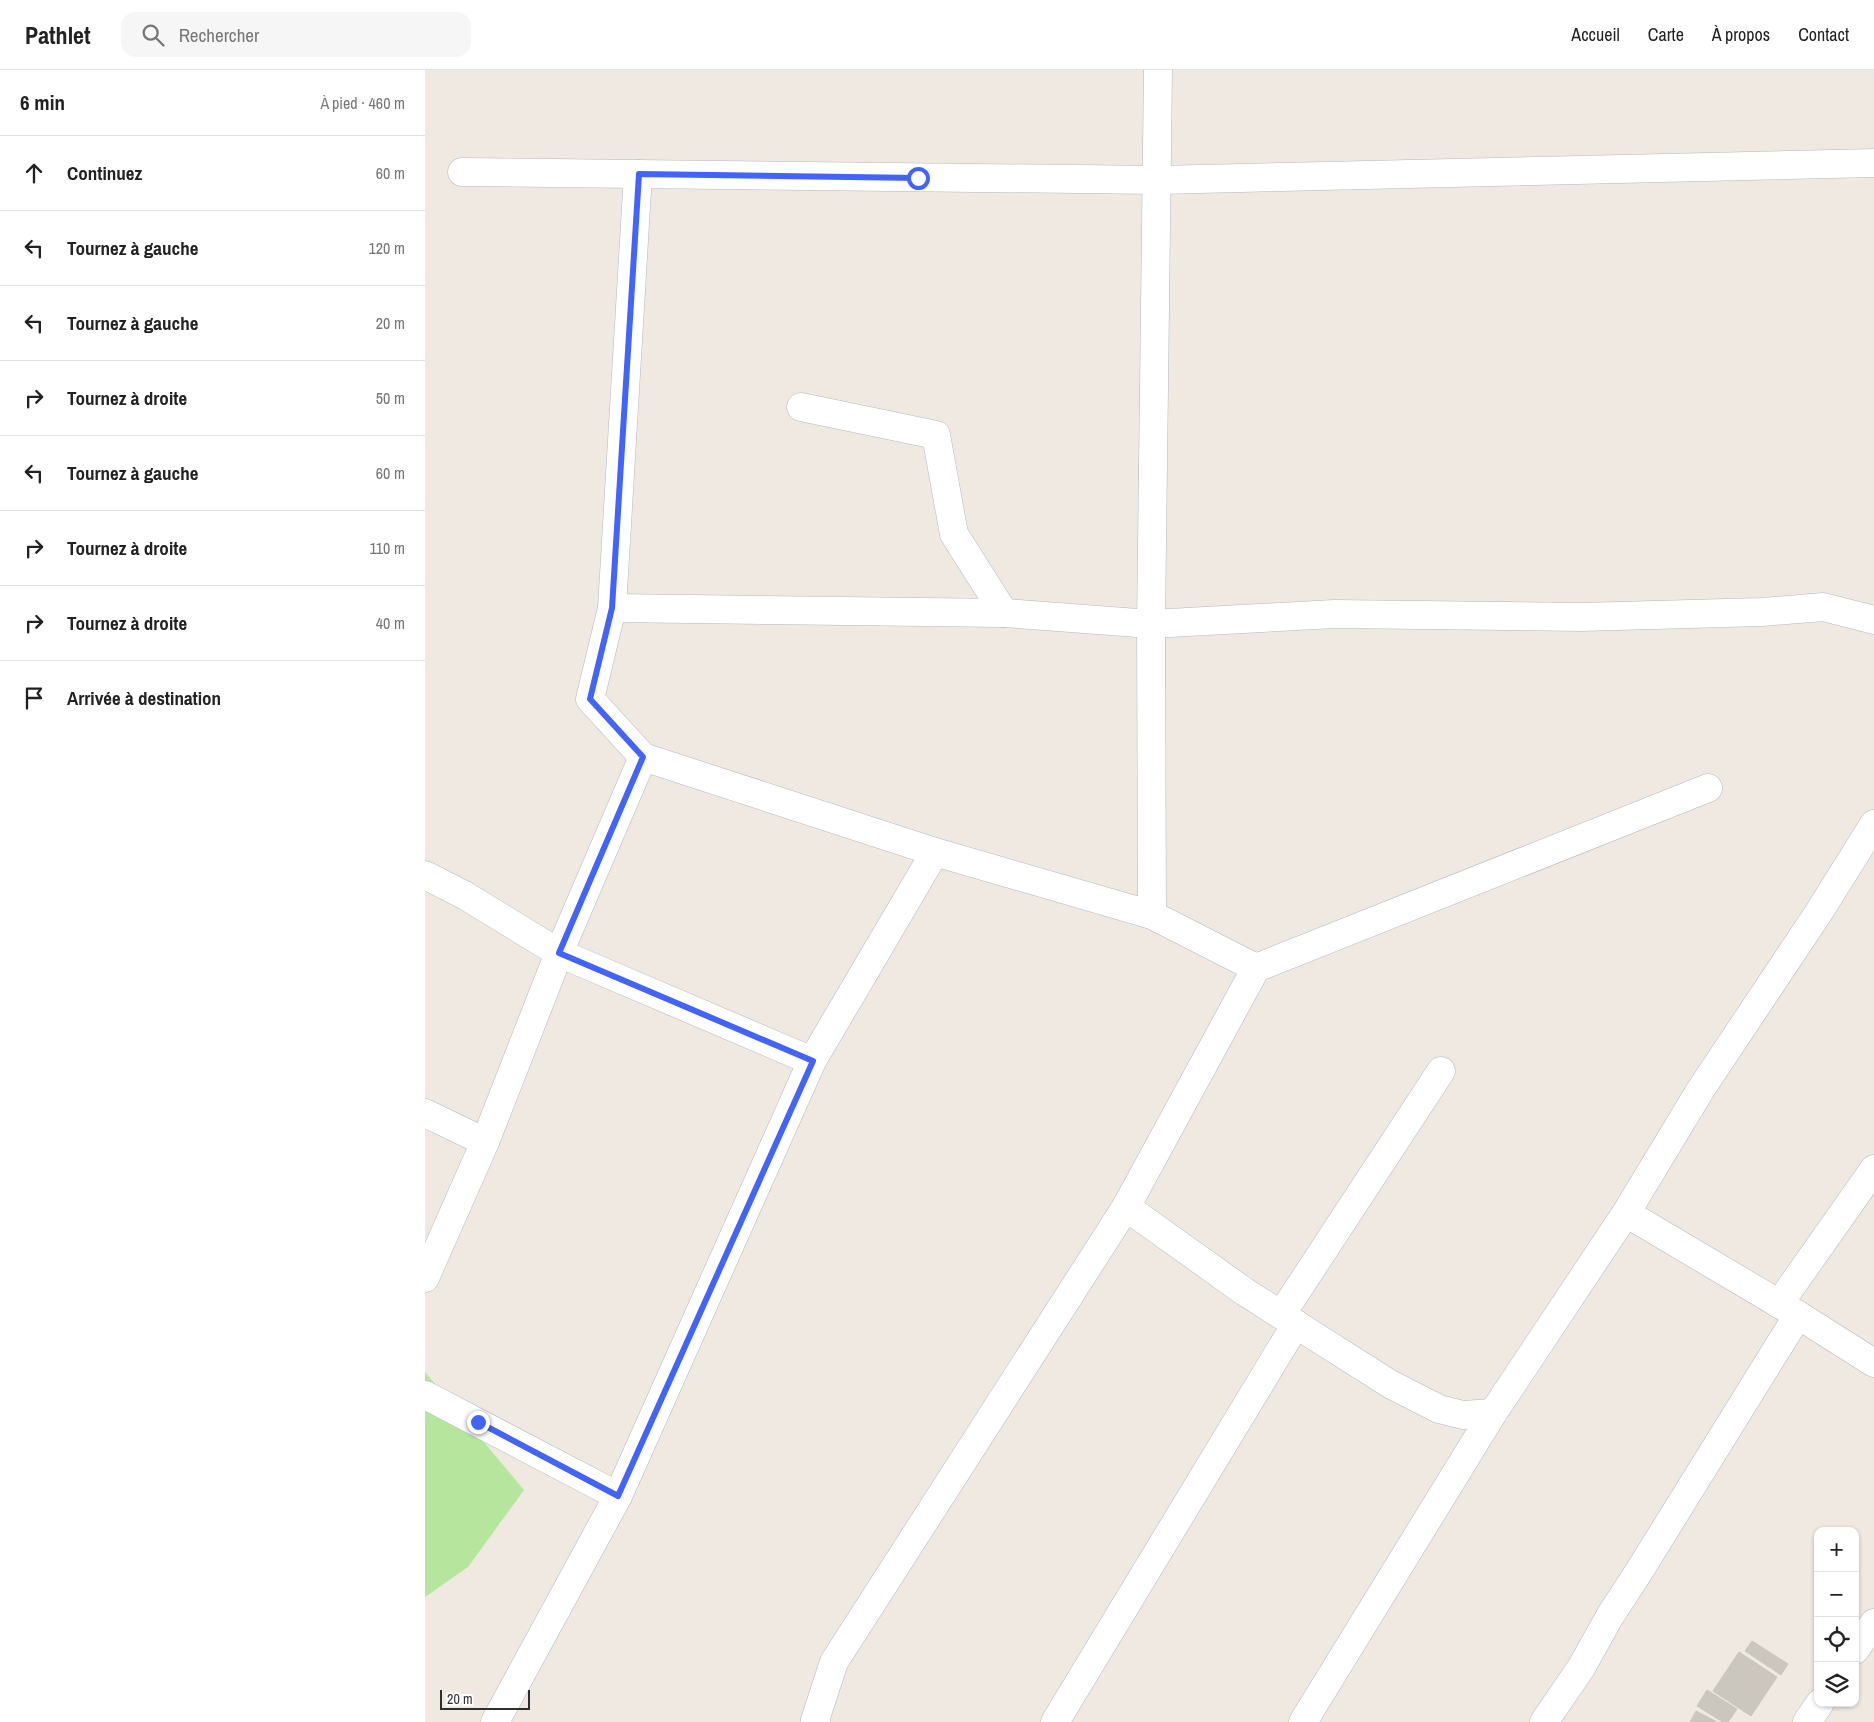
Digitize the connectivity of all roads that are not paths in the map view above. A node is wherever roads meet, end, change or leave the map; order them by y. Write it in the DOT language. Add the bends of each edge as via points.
graph roads {
  1 [pos="1158,70"];
  2 [pos="1874,163"];
  3 [pos="461,172"];
  4 [pos="639,174"];
  5 [pos="1157,180"];
  6 [pos="801,407"];
  7 [pos="612,608"];
  8 [pos="1004,614"];
  9 [pos="1874,620"];
  10 [pos="1151,624"];
  11 [pos="643,757"];
  12 [pos="1708,788"];
  13 [pos="1874,824"];
  14 [pos="935,852"];
  15 [pos="425,875"];
  16 [pos="1152,915"];
  17 [pos="559,953"];
  18 [pos="1256,968"];
  19 [pos="813,1061"];
  20 [pos="1441,1071"];
  21 [pos="425,1113"];
  22 [pos="485,1142"];
  23 [pos="1874,1169"];
  24 [pos="1126,1207"];
  25 [pos="1626,1213"];
  26 [pos="425,1278"];
  27 [pos="1789,1309"];
  28 [pos="1288,1319"];
  29 [pos="1874,1363"];
  30 [pos="425,1394"];
  31 [pos="1493,1413"];
  32 [pos="618,1496"];
  33 [pos="1874,1622"];
  34 [pos="1859,1644"];
  35 [pos="1817,1707"];
  36 [pos="1306,1721"];
  37 [pos="495,1722"];
  38 [pos="816,1722"];
  39 [pos="1055,1722"];
  40 [pos="1545,1722"];
  41 [pos="1807,1722"];
  1 -- 5 [label="street"];
  2 -- 5 [label="street"];
  3 -- 4 [label="street"];
  4 -- 5 [label="street"];
  4 -- 7 [label="street"];
  5 -- 10 [label="street"];
  6 -- 8 [label="street" via="936,435 954,534"];
  7 -- 8 [label="street"];
  7 -- 11 [label="street" via="590,699"];
  8 -- 10 [label="street"];
  9 -- 10 [label="street" via="1823,607 1762,612 1582,616 1334,614"];
  10 -- 16 [label="street"];
  11 -- 14 [label="street"];
  11 -- 17 [label="street"];
  12 -- 18 [label="street"];
  13 -- 25 [label="street" via="1701,1089"];
  14 -- 16 [label="street"];
  14 -- 19 [label="street"];
  15 -- 17 [label="street"];
  16 -- 18 [label="street"];
  17 -- 19 [label="street"];
  17 -- 22 [label="street"];
  18 -- 24 [label="street"];
  19 -- 32 [label="street"];
  20 -- 28 [label="street"];
  21 -- 22 [label="street"];
  22 -- 26 [label="street"];
  23 -- 27 [label="street"];
  24 -- 28 [label="street"];
  24 -- 38 [label="street" via="834,1662"];
  25 -- 27 [label="street"];
  25 -- 31 [label="street"];
  27 -- 29 [label="street"];
  27 -- 40 [label="street" via="1638,1573"];
  28 -- 31 [label="street" via="1390,1384 1439,1409 1463,1415"];
  28 -- 39 [label="street"];
  30 -- 32 [label="street"];
  31 -- 36 [label="street"];
  32 -- 37 [label="street"];
  33 -- 34 [label="street"];
  35 -- 41 [label="street"];
}
